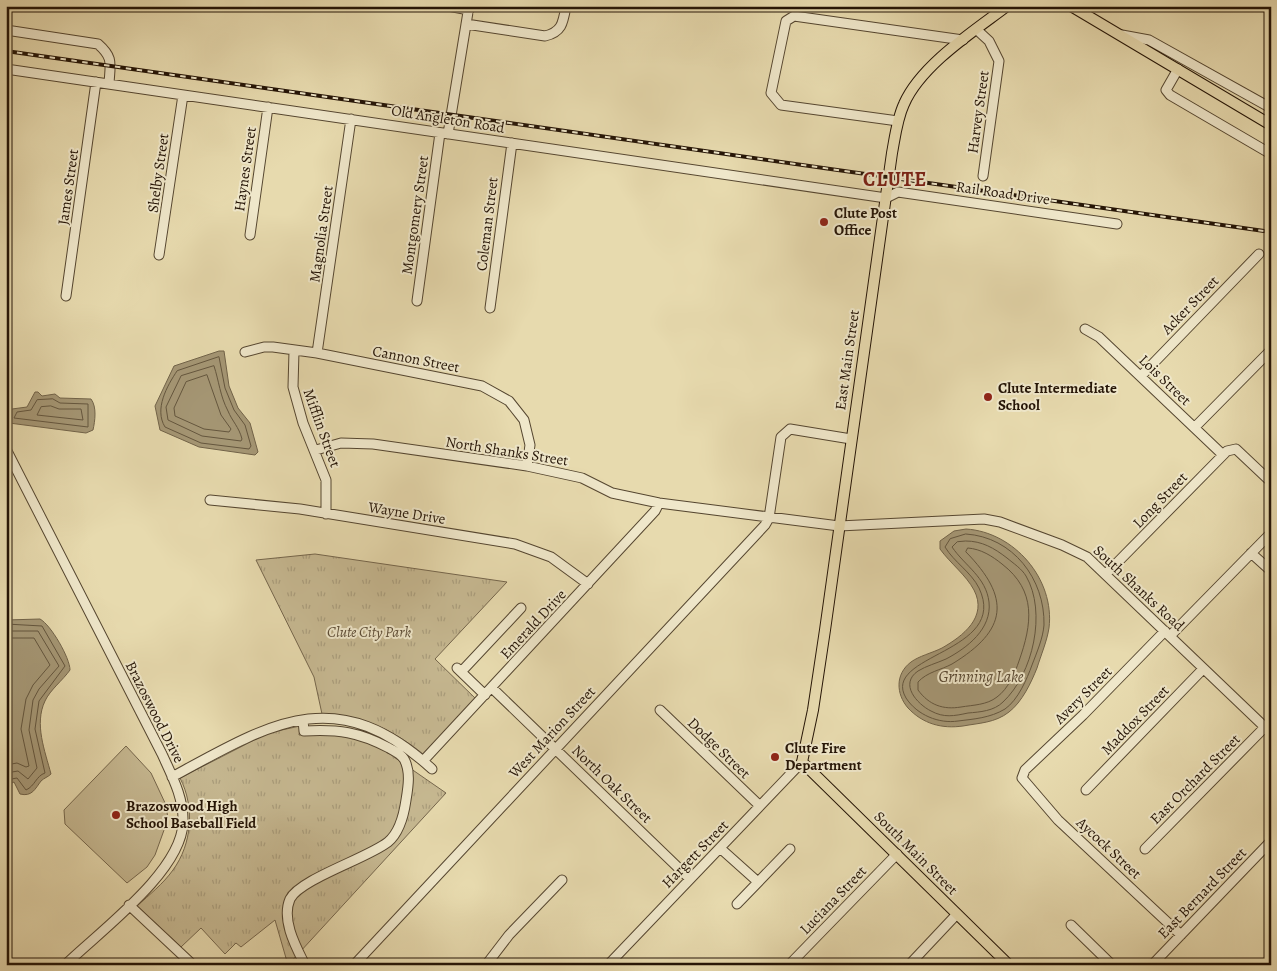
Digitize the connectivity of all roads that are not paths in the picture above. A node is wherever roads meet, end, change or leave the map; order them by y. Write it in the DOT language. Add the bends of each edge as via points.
graph roads {
  1 [pos="448,6"];
  2 [pos="566,6"];
  3 [pos="1007,6"];
  4 [pos="1071,6"];
  5 [pos="469,8"];
  6 [pos="466,24"];
  7 [pos="976,29"];
  8 [pos="6,30"];
  9 [pos="1122,35"];
  10 [pos="963,40"];
  11 [pos="1178,69"];
  12 [pos="7,72"];
  13 [pos="96,82"];
  14 [pos="109,84"];
  15 [pos="183,95"];
  16 [pos="268,107"];
  17 [pos="1271,108"];
  18 [pos="351,119"];
  19 [pos="898,121"];
  20 [pos="1271,125"];
  21 [pos="444,134"];
  22 [pos="512,143"];
  23 [pos="1271,154"];
  24 [pos="982,176"];
  25 [pos="886,198"];
  26 [pos="1117,224"];
  27 [pos="250,235"];
  28 [pos="1259,254"];
  29 [pos="159,255"];
  30 [pos="66,296"];
  31 [pos="417,301"];
  32 [pos="490,308"];
  33 [pos="1085,329"];
  34 [pos="1271,350"];
  35 [pos="294,351"];
  36 [pos="244,352"];
  37 [pos="317,353"];
  38 [pos="1140,376"];
  39 [pos="1195,427"];
  40 [pos="851,439"];
  41 [pos="6,449"];
  42 [pos="316,450"];
  43 [pos="1223,455"];
  44 [pos="527,466"];
  45 [pos="1269,477"];
  46 [pos="210,500"];
  47 [pos="659,503"];
  48 [pos="326,514"];
  49 [pos="769,518"];
  50 [pos="839,526"];
  51 [pos="1271,533"];
  52 [pos="1252,552"];
  53 [pos="1271,571"];
  54 [pos="1106,574"];
  55 [pos="588,584"];
  56 [pos="521,608"];
  57 [pos="1168,633"];
  58 [pos="1204,669"];
  59 [pos="492,688"];
  60 [pos="485,695"];
  61 [pos="660,710"];
  62 [pos="304,720"];
  63 [pos="1268,730"];
  64 [pos="556,748"];
  65 [pos="423,761"];
  66 [pos="802,762"];
  67 [pos="432,769"];
  68 [pos="172,777"];
  69 [pos="1022,778"];
  70 [pos="1086,790"];
  71 [pos="760,806"];
  72 [pos="1271,841"];
  73 [pos="720,848"];
  74 [pos="790,849"];
  75 [pos="1145,849"];
  76 [pos="897,854"];
  77 [pos="690,879"];
  78 [pos="562,880"];
  79 [pos="758,882"];
  80 [pos="737,904"];
  81 [pos="129,905"];
  82 [pos="957,914"];
  83 [pos="1071,925"];
  84 [pos="1181,935"];
  85 [pos="1271,960"];
  86 [pos="65,965"];
  87 [pos="194,965"];
  88 [pos="305,965"];
  89 [pos="354,965"];
  90 [pos="486,965"];
  91 [pos="608,965"];
  92 [pos="789,965"];
  93 [pos="909,965"];
  94 [pos="1009,965"];
  95 [pos="1112,965"];
  96 [pos="1152,965"];
  97 [pos="1266,965"];
  1 -- 5 [label="street"];
  2 -- 6 [label="street" via="563,24 556,34 545,36"];
  3 -- 7 [label="main road, East Main Street"];
  4 -- 9 [label="main road"];
  5 -- 6 [label="street, Montgomery Street"];
  6 -- 21 [label="street, Montgomery Street"];
  7 -- 10 [label="main road, East Main Street"];
  7 -- 24 [label="street, Harvey Street" via="989,41 999,61"];
  8 -- 14 [label="street" via="98,44 109,54"];
  9 -- 11 [label="main road"];
  9 -- 17 [label="street" via="1149,40"];
  10 -- 19 [label="main road, East Main Street" via="914,88"];
  10 -- 19 [label="street" via="794,16 786,21 772,93 775,100 781,105"];
  11 -- 20 [label="main road"];
  11 -- 23 [label="street" via="1166,90 1170,95"];
  12 -- 13 [label="street, Old Angleton Road"];
  13 -- 14 [label="street, Old Angleton Road"];
  13 -- 30 [label="street, James Street"];
  14 -- 15 [label="street, Old Angleton Road"];
  15 -- 16 [label="street, Old Angleton Road"];
  15 -- 29 [label="street, Shelby Street"];
  16 -- 18 [label="street, Old Angleton Road"];
  16 -- 27 [label="street, Haynes Street"];
  18 -- 21 [label="street, Old Angleton Road"];
  18 -- 37 [label="street, Magnolia Street"];
  19 -- 25 [label="main road, East Main Street"];
  21 -- 22 [label="street, Old Angleton Road"];
  21 -- 31 [label="street, Montgomery Street"];
  22 -- 25 [label="street, Old Angleton Road"];
  22 -- 32 [label="street, Coleman Street"];
  25 -- 26 [label="street, Rail Road Drive" via="898,192"];
  25 -- 40 [label="main road, East Main Street"];
  28 -- 38 [label="street, Acker Street"];
  33 -- 38 [label="street, Lois Street" via="1099,337"];
  34 -- 39 [label="street"];
  35 -- 36 [label="street, Cannon Street" via="264,347"];
  35 -- 37 [label="street, Cannon Street"];
  35 -- 42 [label="street, Mifflin Street" via="295,399"];
  37 -- 44 [label="street, Cannon Street" via="482,386 498,394 518,410 524,420 530,445"];
  38 -- 39 [label="street, Lois Street"];
  39 -- 43 [label="street, Lois Street"];
  40 -- 49 [label="street" via="790,429 785,432 781,437"];
  40 -- 50 [label="main road, East Main Street"];
  41 -- 68 [label="street, Brazoswood Drive"];
  42 -- 44 [label="street, North Shanks Street" via="341,443 373,444"];
  42 -- 48 [label="street, Mifflin Street" via="326,480"];
  43 -- 45 [label="street, Long Street" via="1236,449"];
  43 -- 54 [label="street, Long Street"];
  44 -- 47 [label="street, North Shanks Street" via="582,478 612,493"];
  46 -- 48 [label="street, Wayne Drive"];
  47 -- 49 [label="street, North Shanks Street"];
  47 -- 55 [label="street, Emerald Drive"];
  48 -- 55 [label="street, Wayne Drive" via="516,544 551,557"];
  49 -- 50 [label="street, North Shanks Street"];
  49 -- 64 [label="street, West Marion Street"];
  50 -- 54 [label="street, South Shanks Road" via="984,519 1080,552"];
  50 -- 66 [label="main road, East Main Street" via="813,710"];
  51 -- 52 [label="street, Avery Street"];
  52 -- 53 [label="street"];
  52 -- 57 [label="street, Avery Street"];
  54 -- 57 [label="street, South Shanks Road"];
  55 -- 59 [label="street, Emerald Drive"];
  56 -- 60 [label="street" via="458,670"];
  57 -- 58 [label="street, South Shanks Road"];
  57 -- 69 [label="street, Avery Street" via="1025,770"];
  58 -- 63 [label="street, South Shanks Road"];
  58 -- 70 [label="street, Maddox Street"];
  59 -- 60 [label="street, Emerald Drive"];
  59 -- 64 [label="street, North Oak Street"];
  60 -- 65 [label="street, Emerald Drive"];
  61 -- 71 [label="street, Dodge Street"];
  62 -- 65 [label="street" via="339,719 363,724 397,741"];
  62 -- 68 [label="street" via="267,728"];
  62 -- 88 [label="street" via="304,732 332,729 350,732 400,754 405,760 408,782 398,830 388,842 310,883 291,898 288,908 291,934"];
  63 -- 75 [label="street, East Orchard Street"];
  64 -- 77 [label="street, North Oak Street"];
  64 -- 89 [label="street, West Marion Street"];
  65 -- 67 [label="street"];
  66 -- 71 [label="street, Hargett Street"];
  66 -- 76 [label="main road, South Main Street"];
  68 -- 81 [label="street, Brazoswood Drive" via="183,812 180,840 166,866"];
  69 -- 84 [label="street, Aycock Street" via="1058,820"];
  71 -- 73 [label="street, Hargett Street"];
  72 -- 84 [label="street, East Bernard Street"];
  73 -- 77 [label="street, Hargett Street"];
  73 -- 79 [label="street"];
  74 -- 79 [label="street"];
  76 -- 82 [label="main road, South Main Street"];
  76 -- 92 [label="street, Luciana Street"];
  77 -- 91 [label="street, Hargett Street"];
  78 -- 90 [label="street" via="509,935"];
  79 -- 80 [label="street"];
  81 -- 86 [label="street, Brazoswood Drive"];
  81 -- 87 [label="street"];
  82 -- 93 [label="street"];
  82 -- 94 [label="main road, South Main Street"];
  83 -- 95 [label="street"];
  84 -- 96 [label="street, East Bernard Street"];
  85 -- 97 [label="street"];
}
